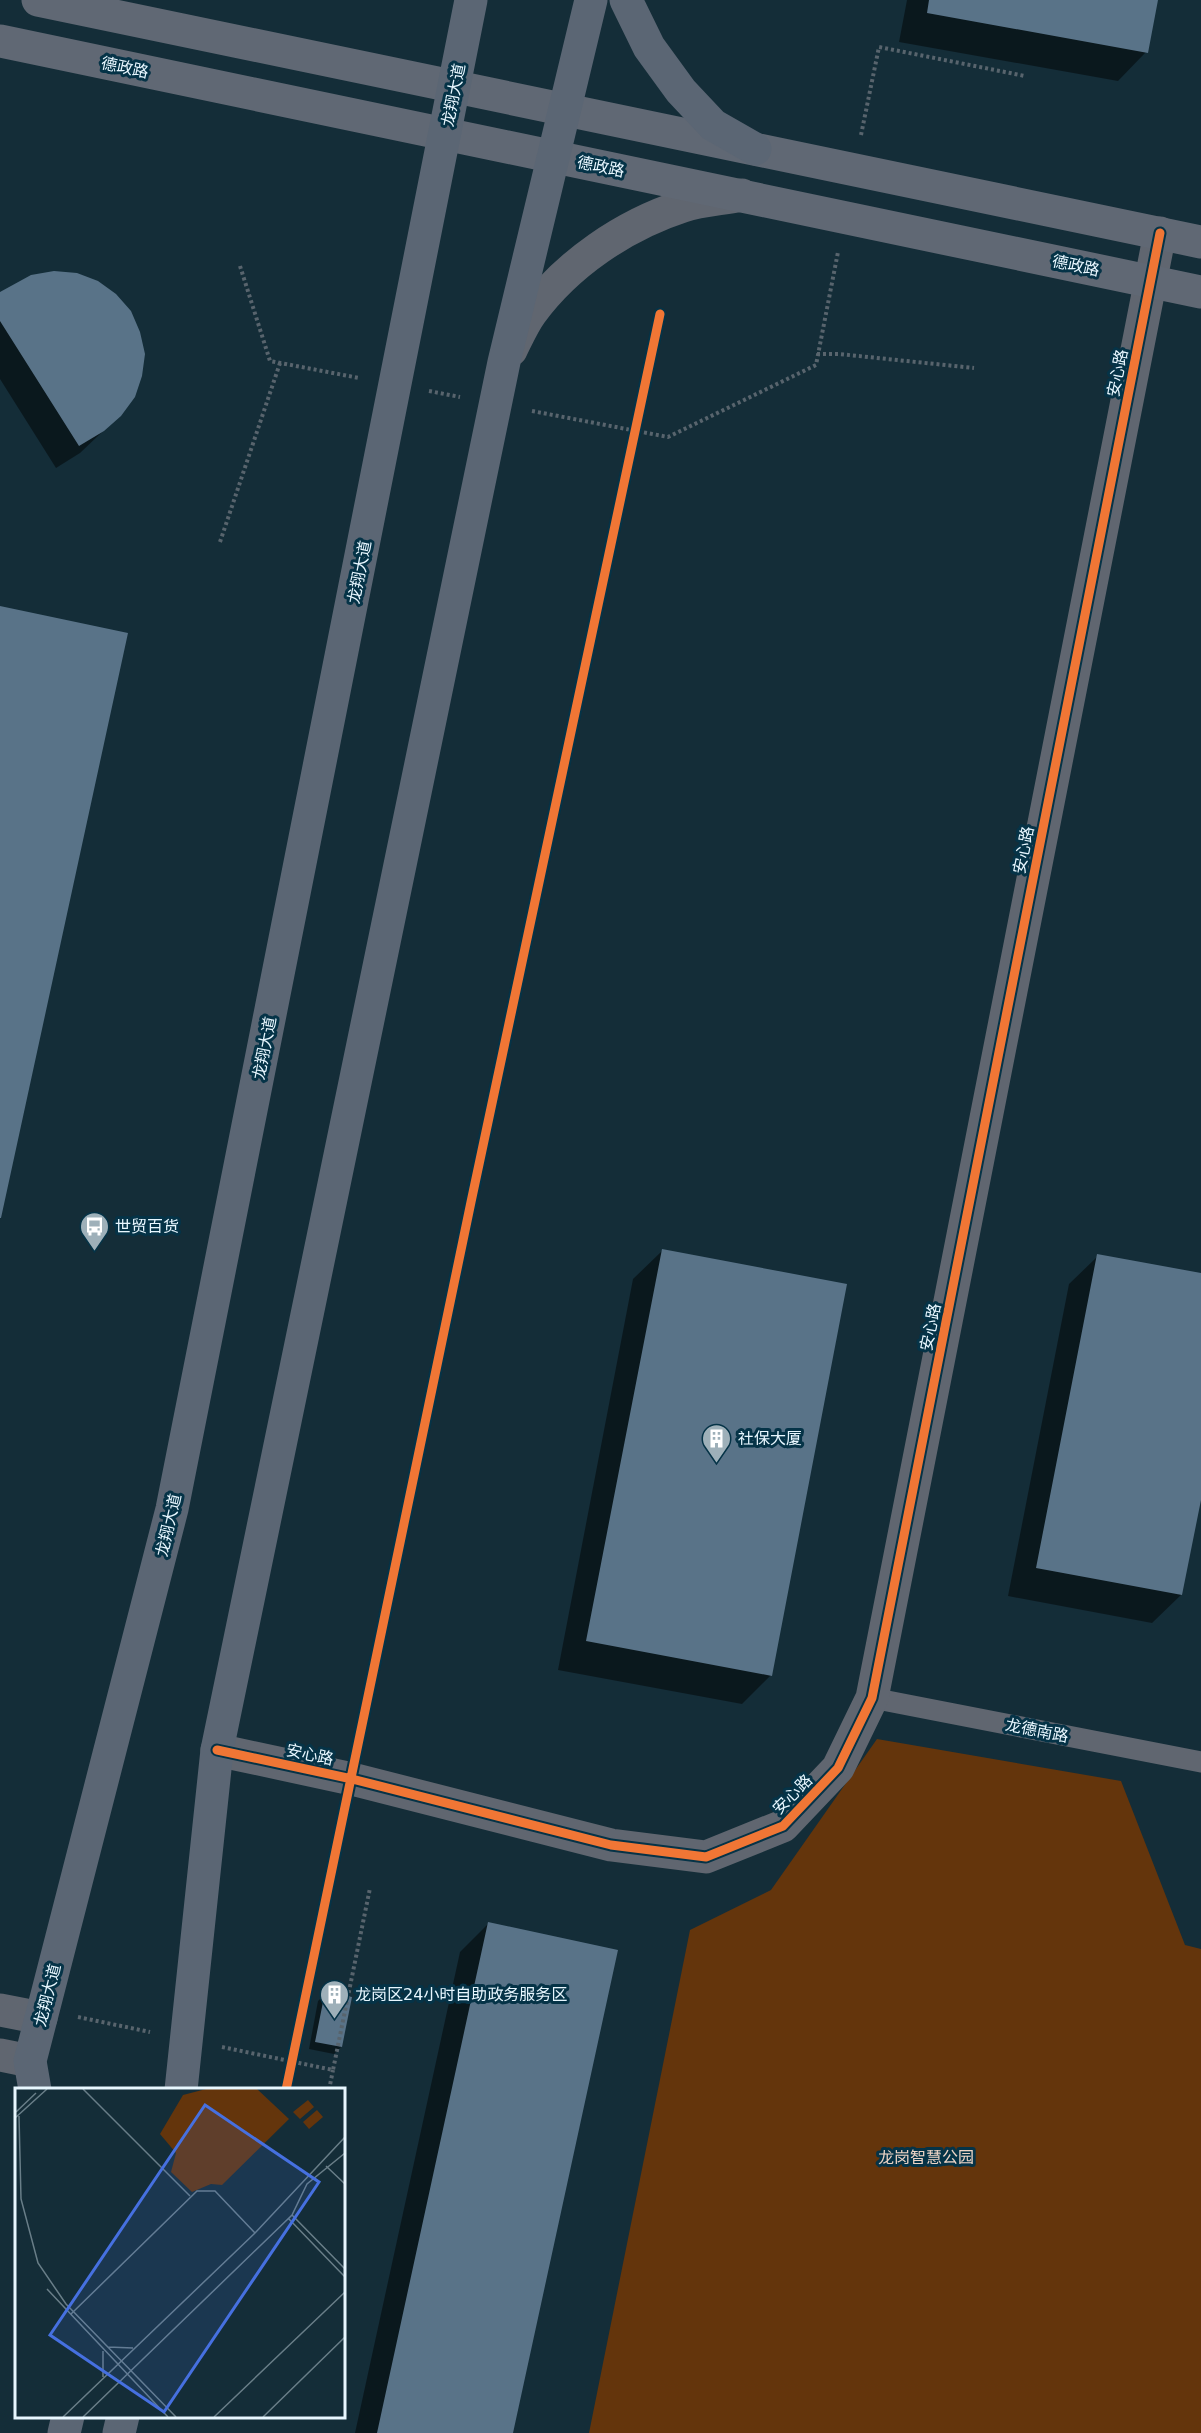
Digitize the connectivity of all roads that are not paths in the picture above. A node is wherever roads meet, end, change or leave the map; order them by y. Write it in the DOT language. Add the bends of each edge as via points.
graph roads {
  1 [pos="38,0"];
  2 [pos="471,0"];
  3 [pos="591,0"];
  4 [pos="626,0"];
  5 [pos="0,40"];
  6 [pos="454,87"];
  7 [pos="564,110"];
  8 [pos="446,134"];
  9 [pos="755,149"];
  10 [pos="552,155"];
  11 [pos="742,195"];
  12 [pos="1160,232"];
  13 [pos="1201,242"];
  14 [pos="1150,280"];
  15 [pos="1201,292"];
  16 [pos="504,362"];
  17 [pos="872,1698"];
  18 [pos="216,1750"];
  19 [pos="1201,1762"];
  20 [pos="0,2010"];
  21 [pos="55,2016"];
  22 [pos="22,2069"];
  23 [pos="181,2088"];
  24 [pos="68,2418"];
  25 [pos="123,2418"];
  26 [pos="64,2433"];
  27 [pos="119,2433"];
  1 -- 6 [label="main road"];
  2 -- 6 [label="main road, 龙翔大道"];
  3 -- 7 [label="main road"];
  4 -- 9 [label="main road" via="649,47 681,91 713,124"];
  5 -- 8 [label="main road, 德政路"];
  6 -- 7 [label="main road"];
  6 -- 8 [label="main road, 龙翔大道"];
  7 -- 9 [label="main road"];
  7 -- 10 [label="main road"];
  8 -- 10 [label="main road, 德政路"];
  8 -- 21 [label="main road, 龙翔大道" via="172,1509"];
  9 -- 12 [label="main road"];
  10 -- 11 [label="main road, 德政路"];
  10 -- 16 [label="main road"];
  11 -- 14 [label="main road, 德政路"];
  11 -- 16 [label="street" via="684,206 605,243 562,277 530,314"];
  12 -- 13 [label="main road"];
  12 -- 14 [label="street, 安心路"];
  14 -- 15 [label="main road, 德政路"];
  14 -- 17 [label="street, 安心路"];
  16 -- 18 [label="main road"];
  17 -- 18 [label="street, 安心路" via="838,1768 783,1826 706,1857 611,1845 352,1779"];
  17 -- 19 [label="lane, 龙德南路"];
  18 -- 23 [label="main road"];
  20 -- 21 [label="street"];
  21 -- 22 [label="main road, 龙翔大道"];
  24 -- 26 [label="main road"];
  25 -- 27 [label="main road"];
}
